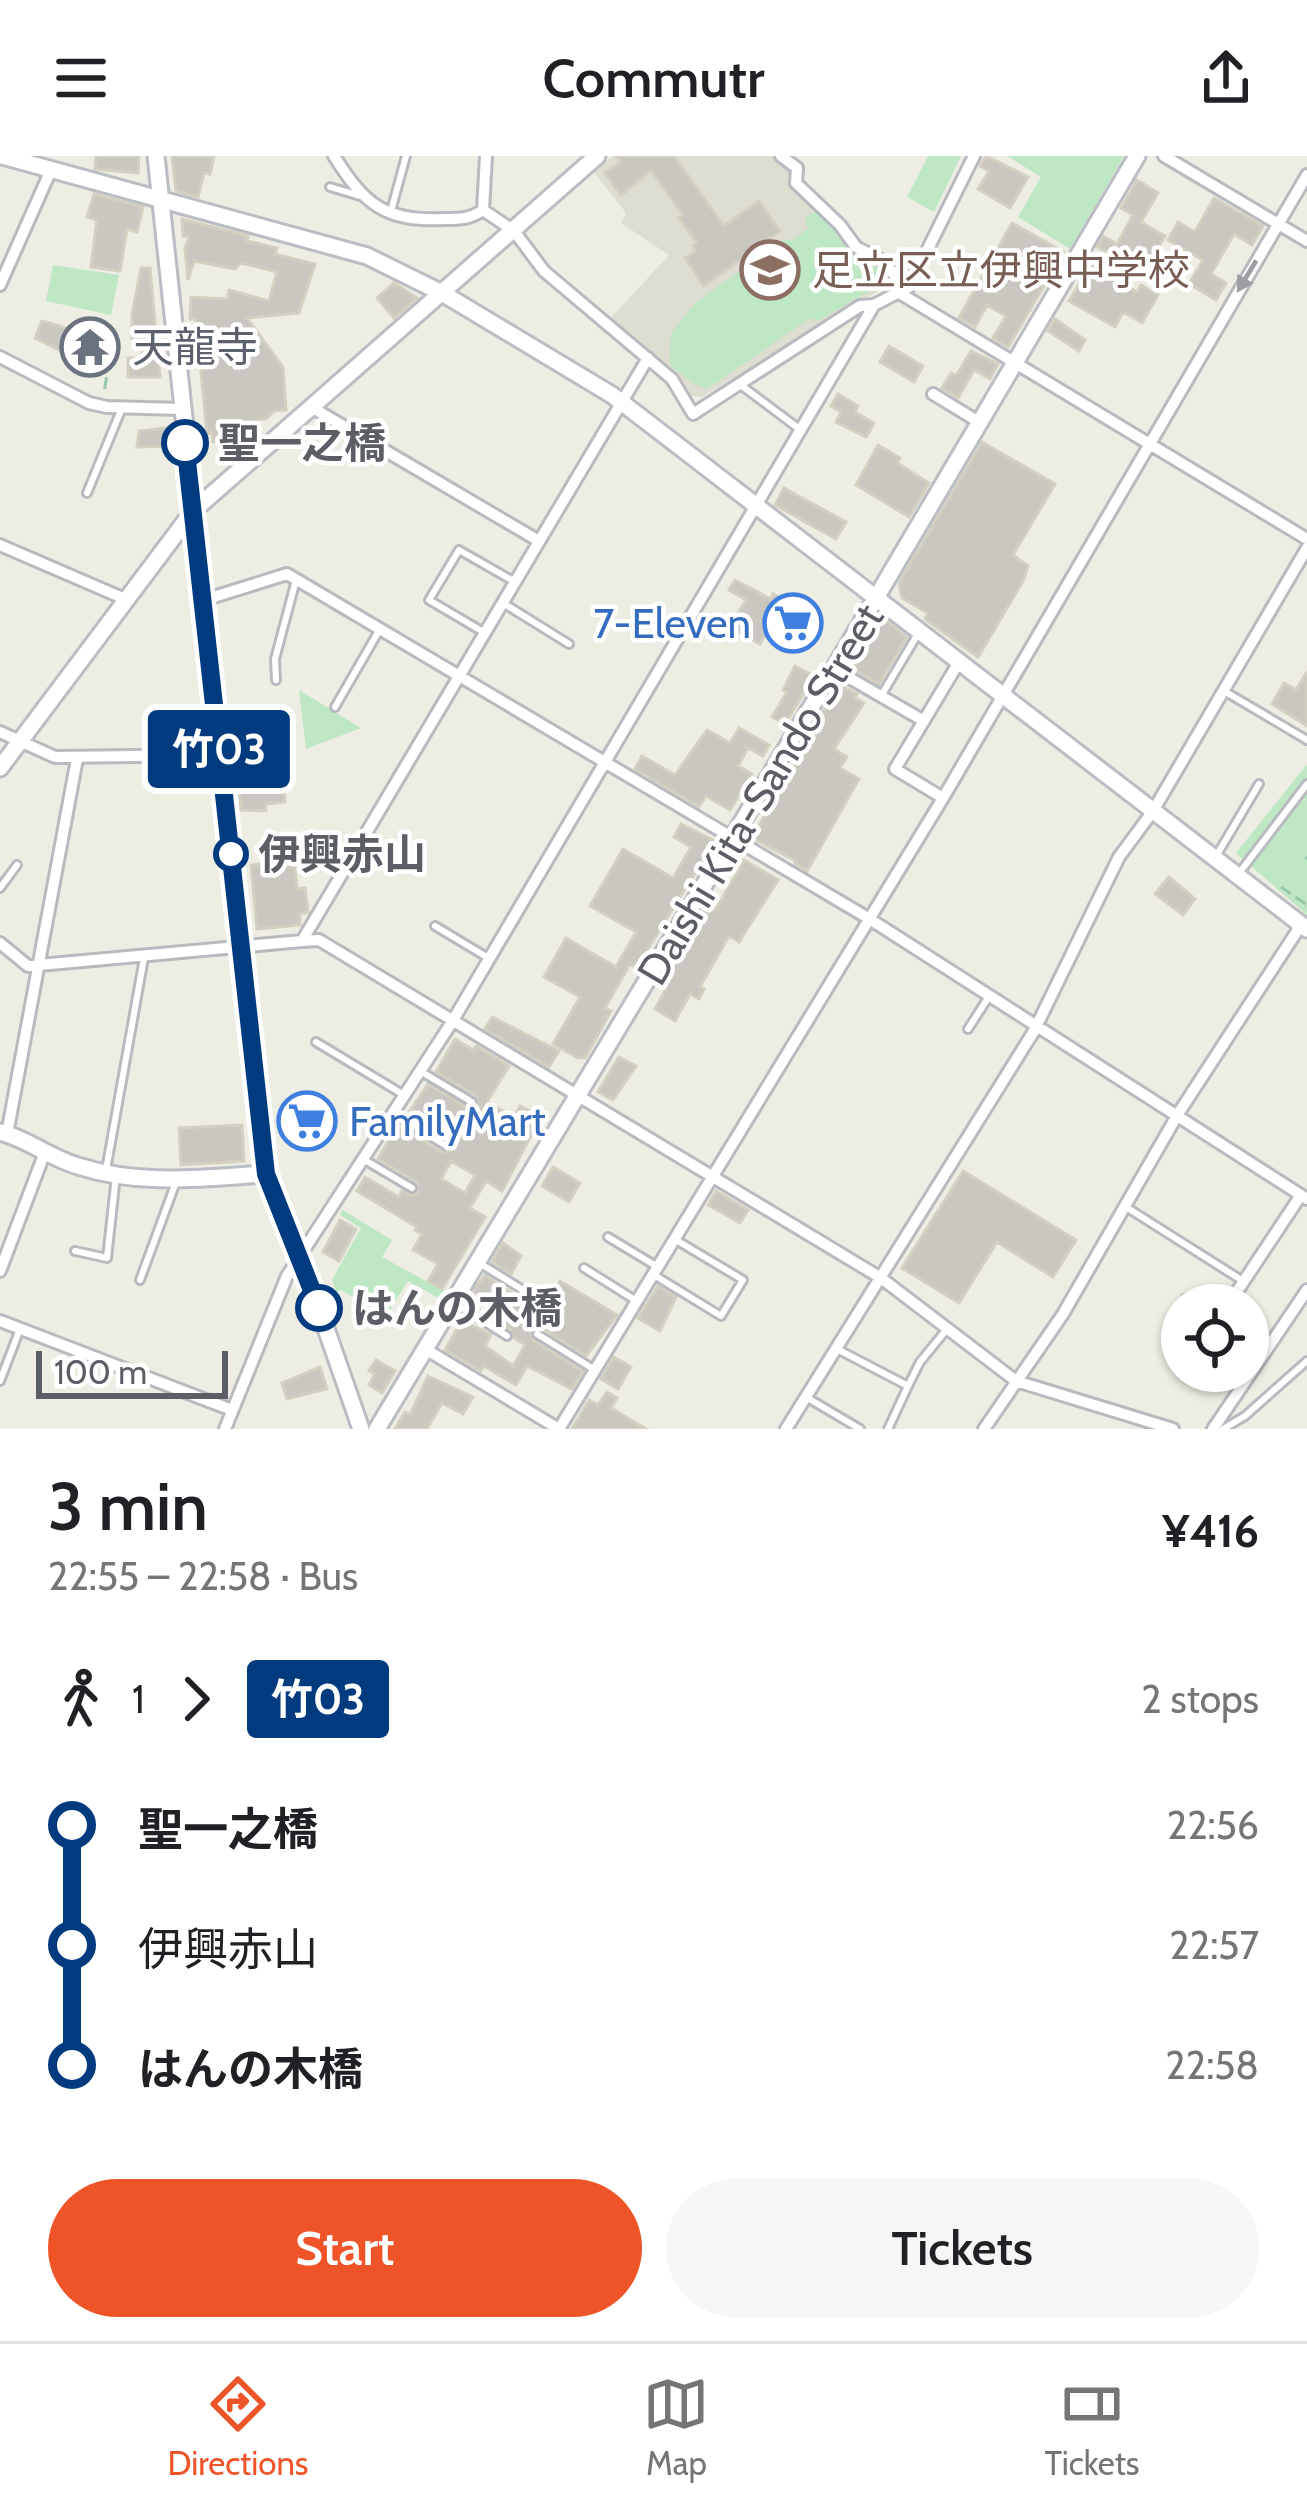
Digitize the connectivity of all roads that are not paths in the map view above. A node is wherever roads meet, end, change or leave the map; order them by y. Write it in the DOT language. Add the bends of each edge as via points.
graph roads {
  1 [pos="2,156"];
  2 [pos="156,156"];
  3 [pos="406,156"];
  4 [pos="486,156"];
  5 [pos="596,156"];
  6 [pos="782,156"];
  7 [pos="810,156"];
  8 [pos="974,156"];
  9 [pos="1137,156"];
  10 [pos="1164,156"];
  11 [pos="341,160"];
  12 [pos="797,168"];
  13 [pos="51,170"];
  14 [pos="1307,176"];
  15 [pos="330,187"];
  16 [pos="360,196"];
  17 [pos="160,200"];
  18 [pos="483,210"];
  19 [pos="390,214"];
  20 [pos="1278,223"];
  21 [pos="514,231"];
  22 [pos="1307,241"];
  23 [pos="0,285"];
  24 [pos="442,293"];
  25 [pos="901,294"];
  26 [pos="874,305"];
  27 [pos="0,357"];
  28 [pos="648,358"];
  29 [pos="1013,363"];
  30 [pos="740,384"];
  31 [pos="933,394"];
  32 [pos="621,404"];
  33 [pos="311,407"];
  34 [pos="122,408"];
  35 [pos="182,409"];
  36 [pos="980,422"];
  37 [pos="801,430"];
  38 [pos="1149,442"];
  39 [pos="87,493"];
  40 [pos="757,506"];
  41 [pos="193,511"];
  42 [pos="539,541"];
  43 [pos="1307,543"];
  44 [pos="0,545"];
  45 [pos="296,580"];
  46 [pos="514,582"];
  47 [pos="877,598"];
  48 [pos="125,599"];
  49 [pos="204,601"];
  50 [pos="502,603"];
  51 [pos="380,629"];
  52 [pos="920,631"];
  53 [pos="484,633"];
  54 [pos="569,644"];
  55 [pos="959,662"];
  56 [pos="834,670"];
  57 [pos="459,676"];
  58 [pos="276,680"];
  59 [pos="1224,691"];
  60 [pos="881,696"];
  61 [pos="1002,696"];
  62 [pos="334,707"];
  63 [pos="924,721"];
  64 [pos="0,732"];
  65 [pos="1307,740"];
  66 [pos="20,741"];
  67 [pos="220,754"];
  68 [pos="77,759"];
  69 [pos="606,765"];
  70 [pos="0,768"];
  71 [pos="1259,784"];
  72 [pos="1307,784"];
  73 [pos="943,798"];
  74 [pos="1153,812"];
  75 [pos="733,839"];
  76 [pos="1214,859"];
  77 [pos="17,865"];
  78 [pos="1237,876"];
  79 [pos="0,888"];
  80 [pos="868,918"];
  81 [pos="435,926"];
  82 [pos="1304,927"];
  83 [pos="302,941"];
  84 [pos="0,944"];
  85 [pos="242,948"];
  86 [pos="144,958"];
  87 [pos="490,959"];
  88 [pos="39,966"];
  89 [pos="990,994"];
  90 [pos="452,1022"];
  91 [pos="1038,1024"];
  92 [pos="968,1029"];
  93 [pos="316,1042"];
  94 [pos="421,1071"];
  95 [pos="404,1095"];
  96 [pos="580,1096"];
  97 [pos="472,1102"];
  98 [pos="392,1113"];
  99 [pos="1178,1114"];
  100 [pos="3,1133"];
  101 [pos="445,1145"];
  102 [pos="45,1152"];
  103 [pos="363,1159"];
  104 [pos="266,1174"];
  105 [pos="111,1175"];
  106 [pos="714,1177"];
  107 [pos="177,1180"];
  108 [pos="412,1188"];
  109 [pos="1304,1197"];
  110 [pos="1126,1207"];
  111 [pos="608,1237"];
  112 [pos="676,1240"];
  113 [pos="75,1251"];
  114 [pos="300,1254"];
  115 [pos="478,1262"];
  116 [pos="584,1268"];
  117 [pos="0,1271"];
  118 [pos="657,1272"];
  119 [pos="881,1278"];
  120 [pos="140,1280"];
  121 [pos="1243,1282"];
  122 [pos="1307,1291"];
  123 [pos="532,1295"];
  124 [pos="638,1302"];
  125 [pos="453,1303"];
  126 [pos="0,1321"];
  127 [pos="20,1329"];
  128 [pos="946,1329"];
  129 [pos="537,1334"];
  130 [pos="507,1336"];
  131 [pos="1269,1347"];
  132 [pos="425,1349"];
  133 [pos="837,1349"];
  134 [pos="1307,1361"];
  135 [pos="596,1370"];
  136 [pos="0,1381"];
  137 [pos="1016,1381"];
  138 [pos="908,1386"];
  139 [pos="1239,1392"];
  140 [pos="806,1397"];
  141 [pos="232,1410"];
  142 [pos="225,1429"];
  143 [pos="361,1429"];
  144 [pos="377,1429"];
  145 [pos="559,1429"];
  146 [pos="786,1429"];
  147 [pos="860,1429"];
  148 [pos="888,1429"];
  149 [pos="984,1429"];
  150 [pos="1173,1429"];
  151 [pos="1214,1429"];
  152 [pos="1223,1429"];
  1 -- 13 [label="street"];
  2 -- 17 [label="street"];
  3 -- 19 [label="lane"];
  4 -- 18 [label="street"];
  5 -- 21 [label="street"];
  6 -- 12 [label="street"];
  7 -- 12 [label="street"];
  8 -- 25 [label="street"];
  9 -- 29 [label="street, Daishi Kita-Sando Street"];
  10 -- 20 [label="street"];
  11 -- 16 [label="street"];
  12 -- 25 [label="street" via="796,183 856,247 883,261"];
  13 -- 17 [label="street"];
  13 -- 23 [label="street"];
  14 -- 20 [label="street"];
  15 -- 16 [label="lane"];
  16 -- 19 [label="street"];
  17 -- 24 [label="street" via="367,256"];
  17 -- 35 [label="street"];
  18 -- 19 [label="street" via="472,218"];
  18 -- 21 [label="street"];
  20 -- 22 [label="street"];
  20 -- 38 [label="street, one-way"];
  21 -- 24 [label="street"];
  21 -- 28 [label="street" via="544,271"];
  24 -- 32 [label="street"];
  24 -- 33 [label="street"];
  25 -- 26 [label="street"];
  25 -- 29 [label="street"];
  26 -- 30 [label="street"];
  26 -- 37 [label="street"];
  27 -- 34 [label="street"];
  28 -- 30 [label="street" via="693,414"];
  28 -- 32 [label="street"];
  29 -- 36 [label="street, Daishi Kita-Sando Street"];
  29 -- 38 [label="street"];
  30 -- 37 [label="lane"];
  31 -- 36 [label="street"];
  32 -- 40 [label="street"];
  32 -- 42 [label="street"];
  33 -- 41 [label="street"];
  33 -- 42 [label="street"];
  34 -- 35 [label="street"];
  34 -- 39 [label="lane"];
  35 -- 41 [label="street"];
  36 -- 47 [label="street, Daishi Kita-Sando Street"];
  37 -- 40 [label="street"];
  38 -- 43 [label="street"];
  38 -- 61 [label="street"];
  40 -- 47 [label="street"];
  40 -- 69 [label="street"];
  41 -- 48 [label="street"];
  41 -- 49 [label="street"];
  42 -- 46 [label="street"];
  43 -- 59 [label="street"];
  44 -- 48 [label="street"];
  45 -- 49 [label="street" via="286,574"];
  45 -- 51 [label="street"];
  45 -- 58 [label="lane"];
  46 -- 50 [label="street"];
  46 -- 53 [label="lane" via="459,550 429,600"];
  47 -- 52 [label="street"];
  47 -- 56 [label="street, Daishi Kita-Sando Street"];
  48 -- 66 [label="street"];
  49 -- 67 [label="street"];
  50 -- 53 [label="street"];
  50 -- 54 [label="lane"];
  51 -- 57 [label="street"];
  51 -- 62 [label="lane"];
  52 -- 55 [label="street"];
  52 -- 60 [label="lane"];
  53 -- 57 [label="street"];
  55 -- 61 [label="street"];
  55 -- 63 [label="street"];
  56 -- 60 [label="street"];
  56 -- 75 [label="street, Daishi Kita-Sando Street"];
  57 -- 69 [label="street"];
  57 -- 83 [label="street"];
  59 -- 65 [label="lane"];
  59 -- 74 [label="street"];
  60 -- 63 [label="street"];
  61 -- 73 [label="street"];
  61 -- 74 [label="street"];
  63 -- 73 [label="street" via="895,769"];
  64 -- 66 [label="street"];
  66 -- 68 [label="street"];
  66 -- 70 [label="street"];
  67 -- 68 [label="street"];
  67 -- 85 [label="street"];
  68 -- 88 [label="street"];
  69 -- 75 [label="street"];
  69 -- 87 [label="street"];
  71 -- 76 [label="lane"];
  72 -- 78 [label="lane"];
  73 -- 80 [label="street"];
  74 -- 76 [label="street"];
  74 -- 91 [label="street" via="1119,857"];
  75 -- 80 [label="street"];
  75 -- 96 [label="street, Daishi Kita-Sando Street"];
  76 -- 78 [label="street"];
  77 -- 79 [label="lane"];
  78 -- 82 [label="street"];
  80 -- 89 [label="street"];
  80 -- 106 [label="street"];
  81 -- 87 [label="lane"];
  82 -- 99 [label="street"];
  83 -- 85 [label="street"];
  83 -- 90 [label="street" via="319,940"];
  84 -- 88 [label="street"];
  85 -- 86 [label="street"];
  85 -- 104 [label="street"];
  86 -- 88 [label="street"];
  86 -- 105 [label="lane"];
  87 -- 90 [label="street"];
  88 -- 100 [label="street"];
  89 -- 91 [label="street"];
  89 -- 92 [label="lane"];
  90 -- 94 [label="street"];
  90 -- 96 [label="street"];
  91 -- 99 [label="street"];
  91 -- 119 [label="street"];
  93 -- 95 [label="lane"];
  94 -- 95 [label="street"];
  94 -- 97 [label="lane"];
  95 -- 98 [label="street"];
  96 -- 106 [label="street"];
  96 -- 115 [label="street, Daishi Kita-Sando Street"];
  98 -- 101 [label="lane"];
  98 -- 103 [label="street"];
  99 -- 109 [label="street"];
  99 -- 110 [label="street"];
  100 -- 102 [label="street"];
  102 -- 105 [label="street"];
  102 -- 117 [label="street"];
  103 -- 108 [label="lane"];
  103 -- 114 [label="street"];
  104 -- 107 [label="street"];
  104 -- 114 [label="street"];
  105 -- 107 [label="street"];
  105 -- 113 [label="lane" via="107,1258"];
  106 -- 112 [label="street"];
  106 -- 119 [label="street"];
  107 -- 120 [label="lane"];
  109 -- 121 [label="street"];
  110 -- 121 [label="lane"];
  110 -- 137 [label="street"];
  111 -- 118 [label="lane"];
  112 -- 118 [label="street"];
  112 -- 118 [label="lane" via="743,1280 721,1316"];
  114 -- 141 [label="street"];
  114 -- 143 [label="street"];
  115 -- 123 [label="lane"];
  115 -- 125 [label="street, Daishi Kita-Sando Street"];
  116 -- 124 [label="lane"];
  118 -- 124 [label="street"];
  119 -- 128 [label="street"];
  119 -- 133 [label="street"];
  122 -- 131 [label="street"];
  124 -- 135 [label="street"];
  125 -- 130 [label="lane"];
  125 -- 132 [label="street, Daishi Kita-Sando Street"];
  126 -- 127 [label="street"];
  127 -- 136 [label="lane"];
  127 -- 141 [label="street"];
  128 -- 137 [label="street"];
  128 -- 138 [label="lane"];
  129 -- 135 [label="lane"];
  132 -- 144 [label="street, Daishi Kita-Sando Street"];
  132 -- 145 [label="street"];
  133 -- 138 [label="lane"];
  133 -- 140 [label="street"];
  134 -- 152 [label="lane"];
  135 -- 145 [label="street"];
  137 -- 149 [label="street"];
  137 -- 150 [label="street"];
  138 -- 148 [label="lane"];
  139 -- 151 [label="street"];
  140 -- 146 [label="street"];
  140 -- 147 [label="lane"];
  141 -- 142 [label="street"];
}
